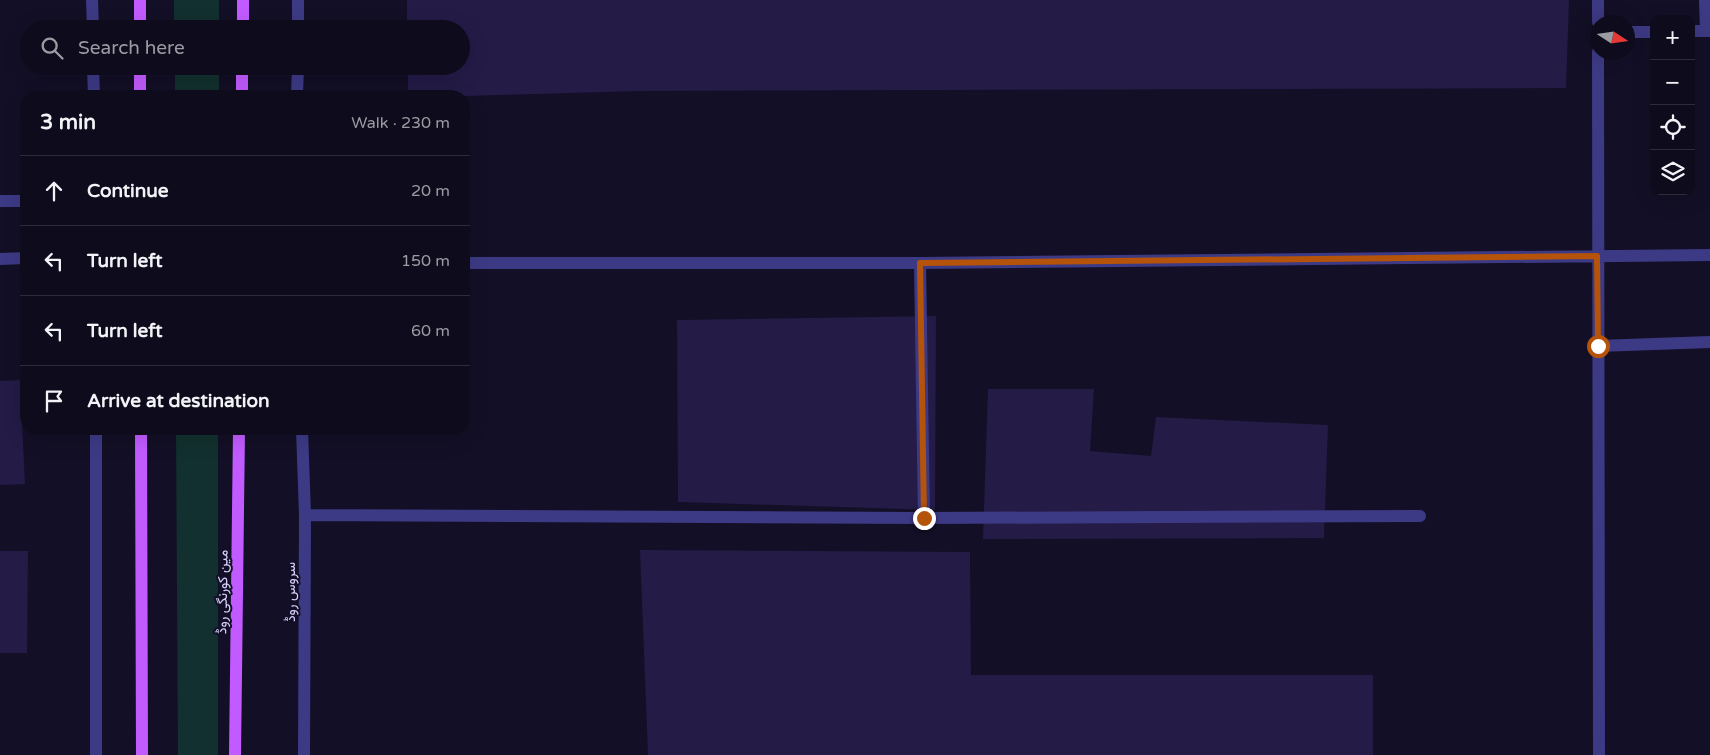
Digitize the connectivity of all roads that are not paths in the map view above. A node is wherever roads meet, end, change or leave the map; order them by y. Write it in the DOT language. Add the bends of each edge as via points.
graph roads {
  1 [pos="92,0"];
  2 [pos="140,0"];
  3 [pos="243,0"];
  4 [pos="298,0"];
  5 [pos="1598,0"];
  6 [pos="1706,0"];
  7 [pos="1598,15"];
  8 [pos="93,20"];
  9 [pos="140,20"];
  10 [pos="243,20"];
  11 [pos="298,20"];
  12 [pos="1695,31"];
  13 [pos="1708,31"];
  14 [pos="1635,32"];
  15 [pos="1650,32"];
  16 [pos="1598,60"];
  17 [pos="94,75"];
  18 [pos="140,75"];
  19 [pos="242,75"];
  20 [pos="298,75"];
  21 [pos="94,90"];
  22 [pos="140,90"];
  23 [pos="242,90"];
  24 [pos="297,90"];
  25 [pos="0,201"];
  26 [pos="20,201"];
  27 [pos="1710,255"];
  28 [pos="1597,256"];
  29 [pos="20,258"];
  30 [pos="0,259"];
  31 [pos="470,263"];
  32 [pos="920,263"];
  33 [pos="1710,342"];
  34 [pos="1598,346"];
  35 [pos="96,435"];
  36 [pos="141,435"];
  37 [pos="239,435"];
  38 [pos="302,435"];
  39 [pos="305,515"];
  40 [pos="1420,516"];
  41 [pos="924,518"];
  42 [pos="96,755"];
  43 [pos="142,755"];
  44 [pos="235,755"];
  45 [pos="304,755"];
  46 [pos="1599,755"];
  1 -- 8 [label="street"];
  2 -- 9 [label="main road"];
  3 -- 10 [label="main road"];
  4 -- 11 [label="street"];
  5 -- 7 [label="street"];
  6 -- 13 [label="street"];
  12 -- 13 [label="street"];
  14 -- 15 [label="street"];
  16 -- 28 [label="street"];
  17 -- 21 [label="street"];
  18 -- 22 [label="main road"];
  19 -- 23 [label="main road"];
  20 -- 24 [label="street"];
  25 -- 26 [label="street"];
  27 -- 28 [label="street"];
  28 -- 32 [label="street"];
  28 -- 34 [label="street"];
  29 -- 30 [label="street"];
  31 -- 32 [label="street"];
  32 -- 41 [label="street"];
  33 -- 34 [label="street"];
  34 -- 46 [label="street"];
  35 -- 42 [label="street"];
  36 -- 43 [label="main road"];
  37 -- 44 [label="main road, مین کورنگی روڈ"];
  38 -- 39 [label="street, سروس روڈ"];
  39 -- 41 [label="street"];
  39 -- 45 [label="street, سروس روڈ"];
  40 -- 41 [label="street"];
}
